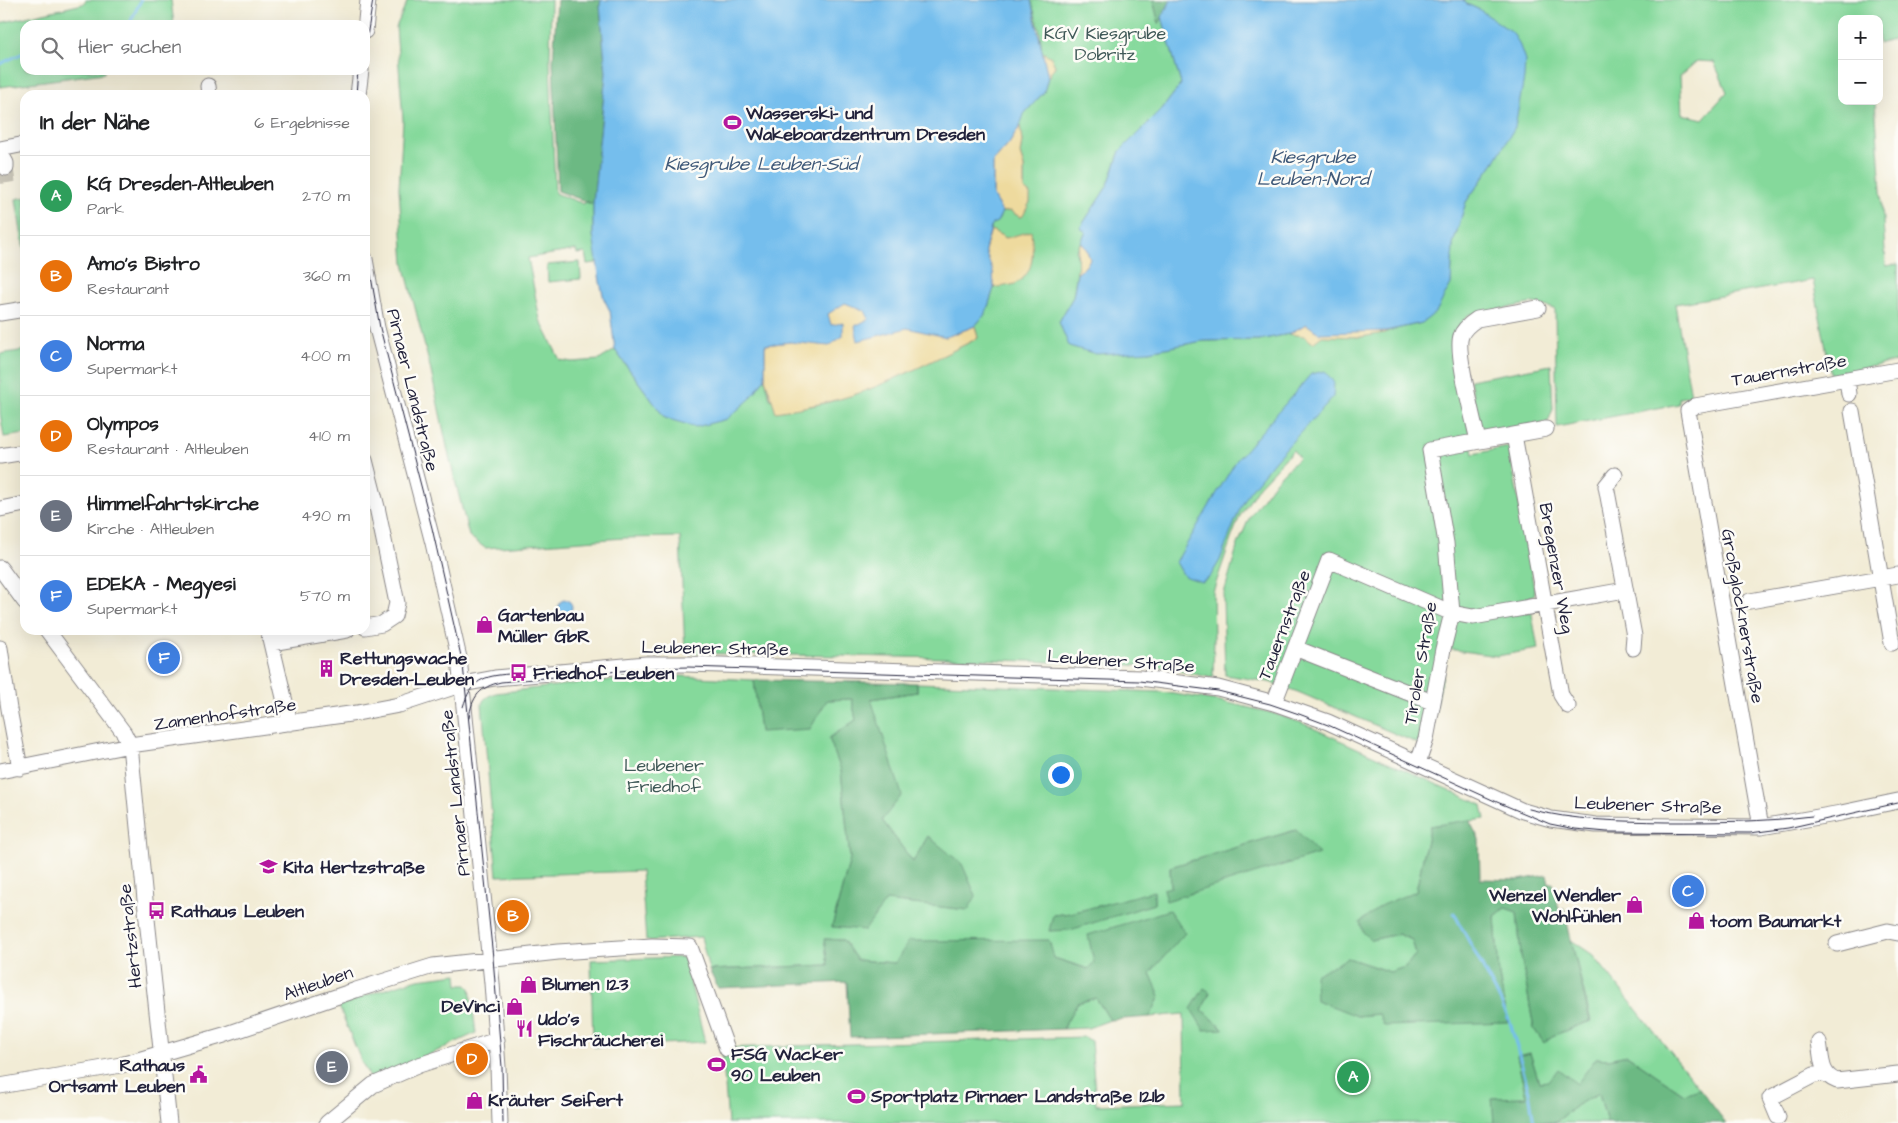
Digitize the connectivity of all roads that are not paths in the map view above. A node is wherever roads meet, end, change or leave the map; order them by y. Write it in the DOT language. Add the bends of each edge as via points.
graph roads {
  1 [pos="370,2"];
  2 [pos="367,20"];
  3 [pos="360,75"];
  4 [pos="358,90"];
  5 [pos="20,145"];
  6 [pos="0,150"];
  7 [pos="6,168"];
  8 [pos="370,288"];
  9 [pos="1538,308"];
  10 [pos="20,310"];
  11 [pos="0,313"];
  12 [pos="1898,370"];
  13 [pos="1688,411"];
  14 [pos="1852,411"];
  15 [pos="1546,429"];
  16 [pos="1514,435"];
  17 [pos="1478,441"];
  18 [pos="20,453"];
  19 [pos="0,456"];
  20 [pos="1615,475"];
  21 [pos="370,487"];
  22 [pos="20,505"];
  23 [pos="0,509"];
  24 [pos="0,568"];
  25 [pos="1898,575"];
  26 [pos="1881,578"];
  27 [pos="1625,590"];
  28 [pos="20,595"];
  29 [pos="1736,603"];
  30 [pos="1544,605"];
  31 [pos="1452,613"];
  32 [pos="370,626"];
  33 [pos="51,635"];
  34 [pos="292,635"];
  35 [pos="269,637"];
  36 [pos="1892,642"];
  37 [pos="0,648"];
  38 [pos="1295,648"];
  39 [pos="1633,648"];
  40 [pos="463,684"];
  41 [pos="1432,702"];
  42 [pos="1274,703"];
  43 [pos="1568,706"];
  44 [pos="290,723"];
  45 [pos="130,745"];
  46 [pos="1418,763"];
  47 [pos="20,768"];
  48 [pos="0,771"];
  49 [pos="1898,801"];
  50 [pos="1761,827"];
  51 [pos="1898,933"];
  52 [pos="1837,944"];
  53 [pos="490,959"];
  54 [pos="497,1040"];
  55 [pos="1819,1042"];
  56 [pos="727,1049"];
  57 [pos="162,1053"];
  58 [pos="1825,1074"];
  59 [pos="1898,1074"];
  60 [pos="0,1086"];
  61 [pos="1778,1117"];
  62 [pos="169,1123"];
  63 [pos="327,1123"];
  64 [pos="500,1123"];
  1 -- 2 [label="street"];
  3 -- 4 [label="street"];
  5 -- 6 [label="street"];
  6 -- 7 [label="street"];
  8 -- 40 [label="street, Pirnaer Landstraße" via="377,328 435,551"];
  9 -- 17 [label="street" via="1477,319 1461,335 1461,364"];
  10 -- 11 [label="street"];
  12 -- 13 [label="street, Tauernstraße" via="1848,387 1695,406"];
  13 -- 29 [label="street, Großglocknerstraße"];
  14 -- 26 [label="street"];
  15 -- 16 [label="street"];
  16 -- 17 [label="street"];
  16 -- 30 [label="street, Bregenzer Weg"];
  17 -- 31 [label="street, Tiroler Straße" via="1430,450 1446,543"];
  18 -- 19 [label="street"];
  20 -- 27 [label="street" via="1606,486"];
  21 -- 32 [label="street" via="397,603 394,616 382,624"];
  22 -- 23 [label="street"];
  24 -- 28 [label="street"];
  25 -- 26 [label="street"];
  26 -- 29 [label="street"];
  26 -- 36 [label="street"];
  27 -- 30 [label="street"];
  27 -- 39 [label="street" via="1634,636"];
  29 -- 50 [label="street, Großglocknerstraße"];
  30 -- 31 [label="street" via="1473,617"];
  30 -- 43 [label="street, Bregenzer Weg" via="1561,695"];
  31 -- 38 [label="street, Tauernstraße" via="1329,560"];
  31 -- 41 [label="street, Tiroler Straße"];
  33 -- 45 [label="street" via="124,732"];
  34 -- 35 [label="street"];
  35 -- 44 [label="street"];
  37 -- 47 [label="street"];
  38 -- 41 [label="street"];
  38 -- 42 [label="street, Tauernstraße"];
  40 -- 42 [label="street, Leubener Straße" via="646,664 687,664 1140,678 1218,688"];
  40 -- 44 [label="street, Zamenhofstraße" via="399,705"];
  40 -- 53 [label="street, Pirnaer Landstraße"];
  41 -- 46 [label="street, Tiroler Straße"];
  42 -- 46 [label="street, Leubener Straße" via="1328,722"];
  44 -- 45 [label="street, Zamenhofstraße"];
  45 -- 47 [label="street, Zamenhofstraße"];
  45 -- 57 [label="street, Hertzstraße"];
  46 -- 50 [label="street, Leubener Straße" via="1523,811 1551,819 1596,825"];
  47 -- 48 [label="street, Zamenhofstraße"];
  49 -- 50 [label="street, Leubener Straße"];
  51 -- 52 [label="street" via="1888,931"];
  53 -- 54 [label="street, Pirnaer Landstraße"];
  53 -- 56 [label="street, Altleuben" via="652,946 690,947"];
  53 -- 57 [label="street, Altleuben" via="433,966"];
  54 -- 63 [label="street" via="419,1065 373,1085"];
  54 -- 64 [label="street, Pirnaer Landstraße"];
  55 -- 58 [label="street"];
  57 -- 60 [label="street, Altleuben" via="121,1065"];
  57 -- 62 [label="street, Hertzstraße"];
  58 -- 59 [label="street" via="1837,1081"];
  58 -- 61 [label="street" via="1814,1075 1768,1094"];
}
